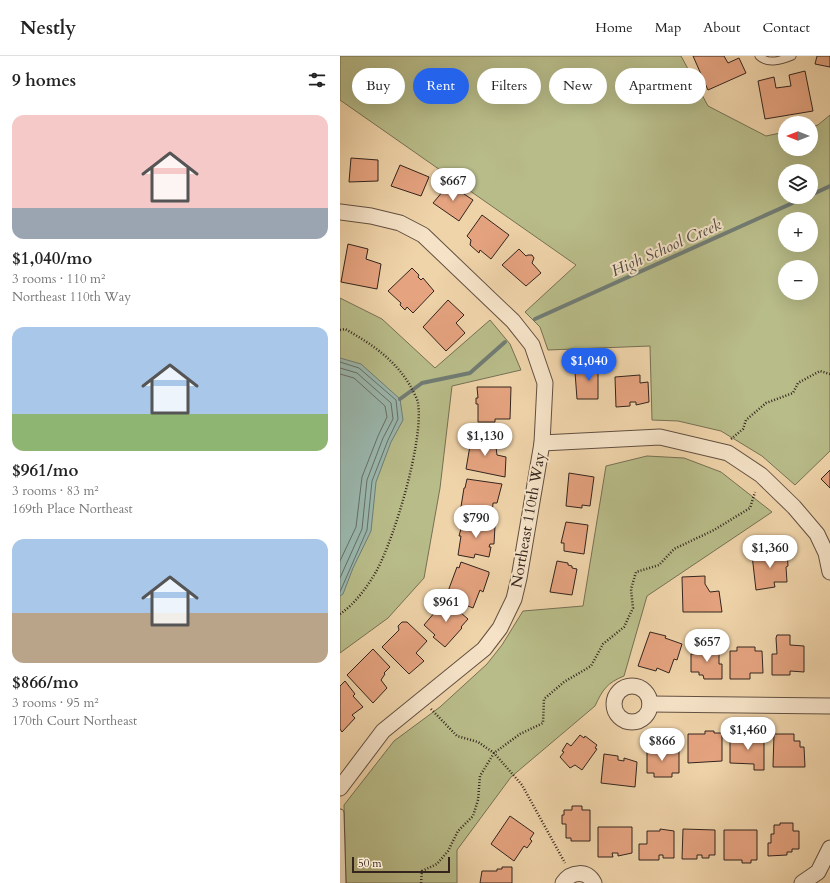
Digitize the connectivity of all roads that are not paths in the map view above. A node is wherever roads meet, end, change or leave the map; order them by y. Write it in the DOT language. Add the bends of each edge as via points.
graph roads {
  1 [pos="759,56"];
  2 [pos="792,56"];
  3 [pos="340,212"];
  4 [pos="542,443"];
  5 [pos="830,572"];
  6 [pos="650,704"];
  7 [pos="830,706"];
  8 [pos="340,788"];
  9 [pos="340,813"];
  10 [pos="829,855"];
  11 [pos="342,883"];
  12 [pos="563,883"];
  13 [pos="594,883"];
  14 [pos="805,883"];
  1 -- 2 [label="lane" via="778,62"];
  3 -- 4 [label="street, Northeast 110th Way" via="400,223 423,235 513,321 532,345 545,383"];
  4 -- 5 [label="street" via="660,437 728,453 753,468 794,506 817,534 826,553"];
  4 -- 8 [label="street, Northeast 110th Way" via="514,599 500,628 484,649 382,731"];
  6 -- 7 [label="street"];
  9 -- 11 [label="lane"];
  10 -- 14 [label="street" via="818,872"];
  12 -- 13 [label="street" via="568,877 579,873 589,877"];
}
